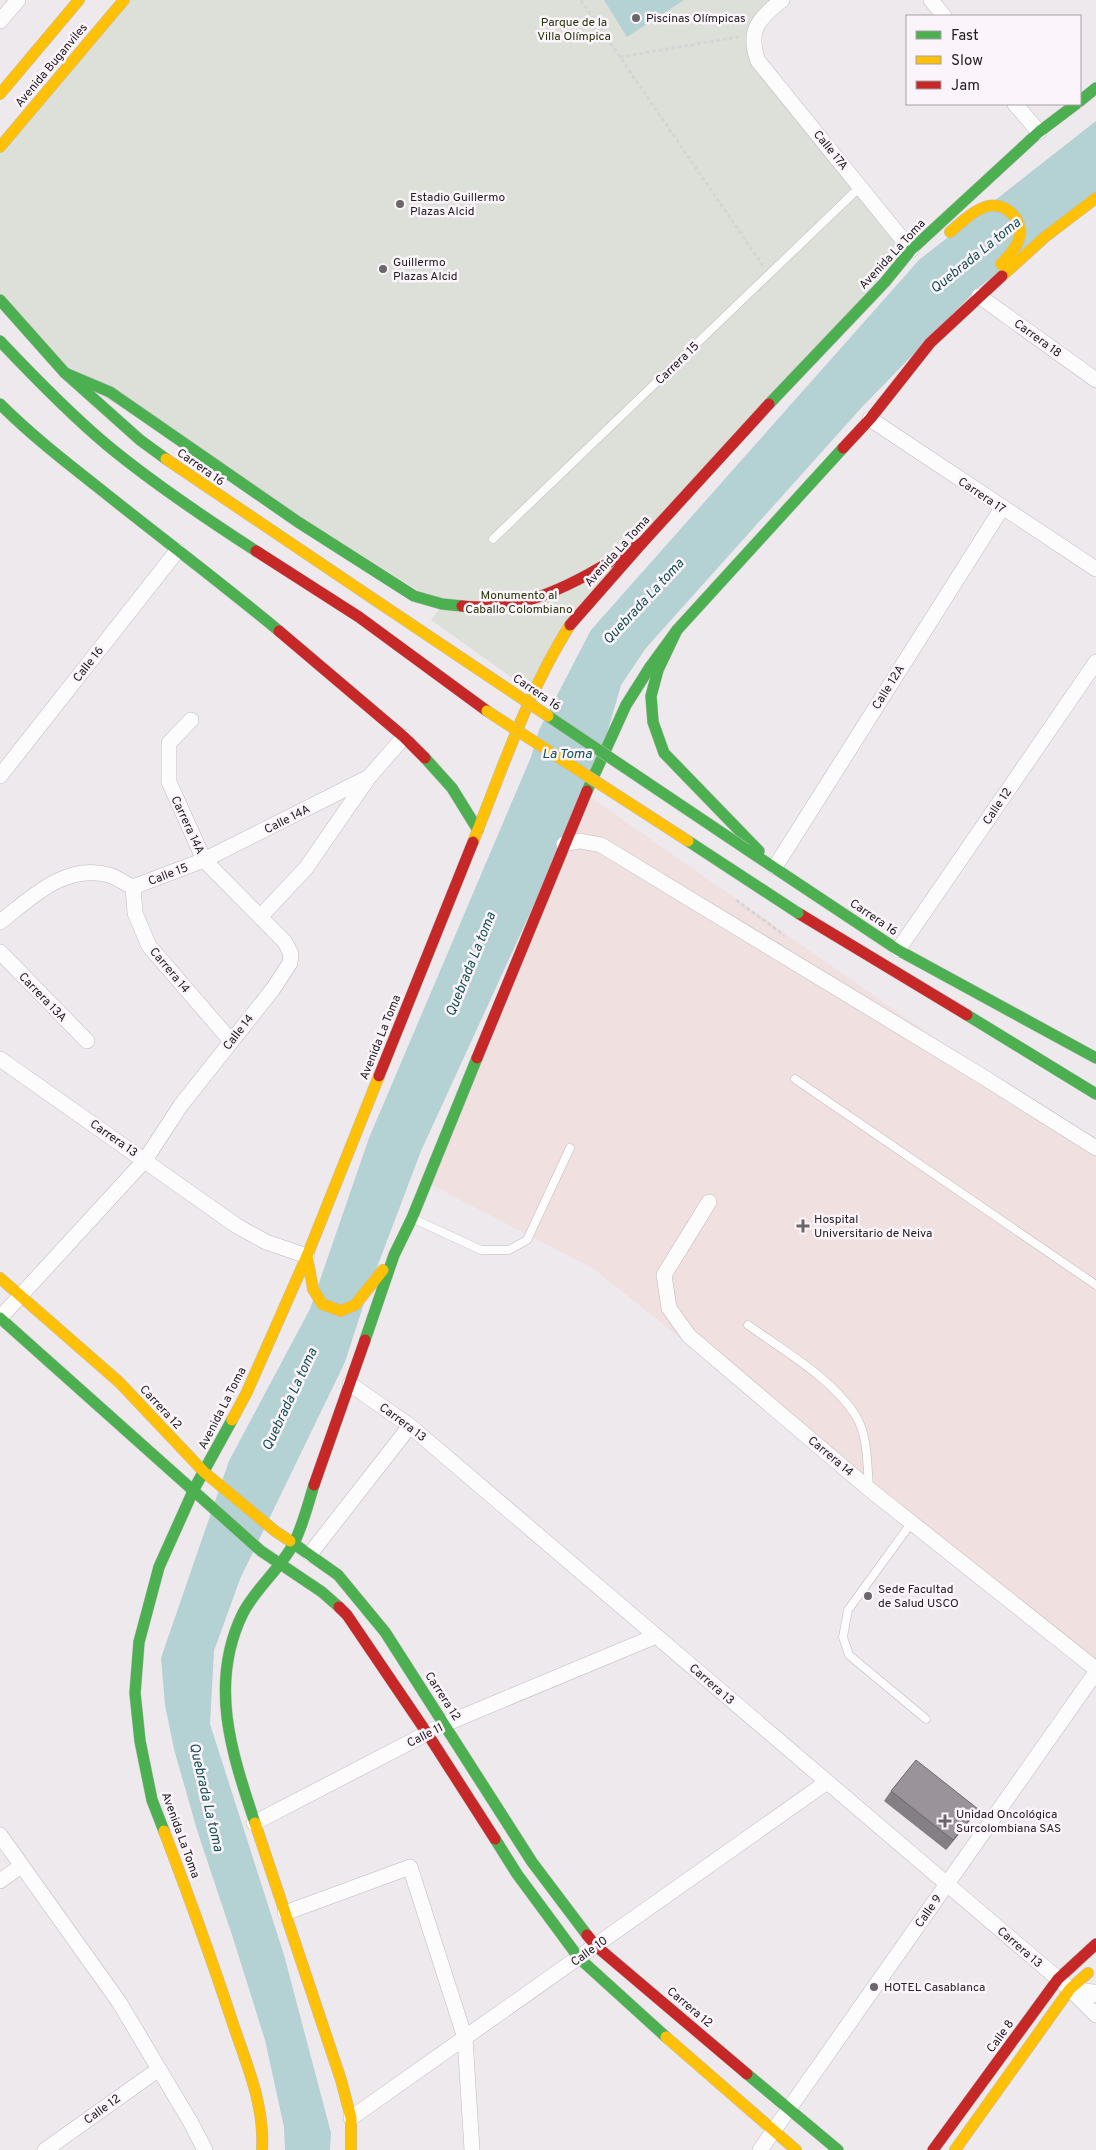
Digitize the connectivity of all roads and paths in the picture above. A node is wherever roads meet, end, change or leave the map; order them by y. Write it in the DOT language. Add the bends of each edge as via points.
graph roads {
  1 [pos="18,0"];
  2 [pos="79,0"];
  3 [pos="124,0"];
  4 [pos="581,0"];
  5 [pos="782,0"];
  6 [pos="930,0"];
  7 [pos="943,15"];
  8 [pos="0,21"];
  9 [pos="753,41"];
  10 [pos="620,57"];
  11 [pos="1096,88"];
  12 [pos="0,94"];
  13 [pos="1081,100"];
  14 [pos="1016,105"];
  15 [pos="1075,105"];
  16 [pos="1038,132"];
  17 [pos="0,147"];
  18 [pos="861,186"];
  19 [pos="1096,198"];
  20 [pos="943,238"];
  21 [pos="930,249"];
  22 [pos="911,250"];
  23 [pos="769,275"];
  24 [pos="885,282"];
  25 [pos="979,296"];
  26 [pos="0,300"];
  27 [pos="0,341"];
  28 [pos="930,343"];
  29 [pos="65,373"];
  30 [pos="1096,380"];
  31 [pos="0,404"];
  32 [pos="870,418"];
  33 [pos="1002,508"];
  34 [pos="493,539"];
  35 [pos="642,543"];
  36 [pos="177,551"];
  37 [pos="1096,569"];
  38 [pos="677,630"];
  39 [pos="1096,662"];
  40 [pos="191,720"];
  41 [pos="404,737"];
  42 [pos="0,776"];
  43 [pos="369,777"];
  44 [pos="478,830"];
  45 [pos="564,844"];
  46 [pos="204,860"];
  47 [pos="773,865"];
  48 [pos="133,888"];
  49 [pos="261,916"];
  50 [pos="0,922"];
  51 [pos="898,950"];
  52 [pos="0,952"];
  53 [pos="87,1041"];
  54 [pos="231,1041"];
  55 [pos="1094,1052"];
  56 [pos="0,1059"];
  57 [pos="795,1079"];
  58 [pos="1096,1094"];
  59 [pos="570,1148"];
  60 [pos="1096,1148"];
  61 [pos="145,1160"];
  62 [pos="709,1202"];
  63 [pos="412,1218"];
  64 [pos="394,1255"];
  65 [pos="307,1256"];
  66 [pos="0,1278"];
  67 [pos="1096,1285"];
  68 [pos="22,1296"];
  69 [pos="0,1318"];
  70 [pos="748,1325"];
  71 [pos="350,1384"];
  72 [pos="410,1426"];
  73 [pos="209,1475"];
  74 [pos="869,1489"];
  75 [pos="197,1493"];
  76 [pos="912,1522"];
  77 [pos="294,1543"];
  78 [pos="310,1554"];
  79 [pos="279,1564"];
  80 [pos="656,1636"];
  81 [pos="1096,1670"];
  82 [pos="926,1719"];
  83 [pos="445,1724"];
  84 [pos="427,1733"];
  85 [pos="827,1782"];
  86 [pos="254,1823"];
  87 [pos="0,1835"];
  88 [pos="21,1866"];
  89 [pos="0,1881"];
  90 [pos="947,1884"];
  91 [pos="285,1912"];
  92 [pos="1096,1944"];
  93 [pos="596,1946"];
  94 [pos="579,1958"];
  95 [pos="1096,1966"];
  96 [pos="1058,1979"];
  97 [pos="1070,1989"];
  98 [pos="1096,1995"];
  99 [pos="1096,2015"];
  100 [pos="465,2038"];
  101 [pos="159,2069"];
  102 [pos="789,2108"];
  103 [pos="351,2118"];
  104 [pos="773,2131"];
  105 [pos="45,2150"];
  106 [pos="205,2150"];
  107 [pos="262,2150"];
  108 [pos="351,2150"];
  109 [pos="472,2150"];
  110 [pos="760,2150"];
  111 [pos="796,2150"];
  112 [pos="838,2150"];
  113 [pos="933,2150"];
  114 [pos="955,2150"];
  1 -- 8 [label="street"];
  2 -- 12 [label="main road, Avenida Buganviles"];
  3 -- 17 [label="main road, Avenida Buganviles"];
  4 -- 10 [label="path"];
  5 -- 9 [label="street" via="758,22"];
  6 -- 7 [label="street"];
  9 -- 10 [label="path"];
  9 -- 18 [label="street, Calle 17A" via="758,61"];
  10 -- 23 [label="path"];
  11 -- 13 [label="main road"];
  14 -- 16 [label="street"];
  15 -- 16 [label="main road, Avenida La Toma"];
  16 -- 22 [label="main road, Avenida La Toma"];
  18 -- 22 [label="street, Calle 17A"];
  18 -- 23 [label="lane, Carrera 15"];
  19 -- 25 [label="main road" via="1045,237"];
  20 -- 28 [label="main road" via="986,206 1002,205 1009,209 1020,226 1015,246"];
  21 -- 24 [label="main road"];
  22 -- 24 [label="main road, Avenida La Toma"];
  23 -- 34 [label="lane, Carrera 15"];
  24 -- 35 [label="main road, Avenida La Toma"];
  25 -- 28 [label="main road"];
  25 -- 30 [label="street, Carrera 18"];
  26 -- 29 [label="main road, Carrera 16"];
  27 -- 58 [label="main road, bridge" via="85,426 175,497 361,618 487,711 798,913"];
  28 -- 32 [label="main road"];
  29 -- 35 [label="main road" via="110,392 298,522 414,596 442,604 477,608 509,605 568,586"];
  29 -- 47 [label="main road, Carrera 16, bridge" via="133,434 188,476"];
  31 -- 36 [label="main road" via="26,430"];
  32 -- 33 [label="street, Carrera 17"];
  32 -- 38 [label="main road"];
  33 -- 37 [label="street, Carrera 17"];
  33 -- 47 [label="street, Calle 12A"];
  35 -- 44 [label="main road, Avenida La Toma" via="570,626 542,672 521,717"];
  36 -- 41 [label="main road" via="236,595"];
  36 -- 42 [label="street, Calle 16"];
  38 -- 45 [label="main road" via="626,705"];
  38 -- 47 [label="main road" via="658,670 651,696 653,722 664,753"];
  39 -- 51 [label="street, Calle 12"];
  40 -- 46 [label="street, Carrera 14A" via="169,743 169,782"];
  41 -- 43 [label="street"];
  41 -- 44 [label="main road" via="452,788"];
  43 -- 46 [label="street, Calle 14A"];
  43 -- 49 [label="street" via="306,868"];
  44 -- 65 [label="main road, Avenida La Toma"];
  45 -- 60 [label="street" via="580,841 601,845"];
  45 -- 63 [label="main road"];
  46 -- 48 [label="street, Calle 15"];
  46 -- 49 [label="street, Carrera 14A"];
  47 -- 51 [label="main road, Carrera 16"];
  48 -- 50 [label="street, Calle 15" via="109,875 83,873 54,881"];
  48 -- 54 [label="street, Carrera 14" via="135,912 149,946"];
  49 -- 54 [label="street, Calle 14" via="285,942 291,954 290,963"];
  51 -- 55 [label="main road, Carrera 16"];
  52 -- 53 [label="street, Carrera 13A"];
  54 -- 61 [label="street, Calle 14" via="180,1105"];
  56 -- 61 [label="street, Carrera 13"];
  57 -- 67 [label="lane"];
  59 -- 63 [label="lane" via="527,1240 509,1250 481,1250"];
  61 -- 65 [label="street, Carrera 13" via="236,1226 266,1242"];
  61 -- 68 [label="street, Calle 14"];
  62 -- 74 [label="street, Carrera 14" via="664,1275 669,1308 689,1336"];
  63 -- 64 [label="main road"];
  64 -- 65 [label="main road" via="355,1305 340,1311 322,1304 317,1297"];
  64 -- 71 [label="main road"];
  65 -- 73 [label="main road, Avenida La Toma"];
  66 -- 68 [label="main road, Carrera 12"];
  68 -- 69 [label="street, Calle 14"];
  68 -- 73 [label="main road, Carrera 12" via="119,1382"];
  69 -- 75 [label="main road"];
  70 -- 74 [label="lane" via="826,1381 856,1416 866,1444"];
  71 -- 72 [label="street, Carrera 13"];
  71 -- 77 [label="main road"];
  72 -- 78 [label="street"];
  72 -- 80 [label="street, Carrera 13"];
  73 -- 75 [label="main road, Avenida La Toma"];
  73 -- 77 [label="main road, Carrera 12"];
  74 -- 76 [label="street, Carrera 14"];
  75 -- 79 [label="main road"];
  75 -- 107 [label="main road, Avenida La Toma" via="159,1568 152,1589 139,1642 135,1694 140,1741 152,1800 200,1925 257,2096 263,2133"];
  76 -- 81 [label="street, Carrera 14"];
  76 -- 82 [label="lane" via="848,1610 843,1637 849,1655"];
  77 -- 78 [label="main road, Carrera 12"];
  77 -- 79 [label="main road"];
  78 -- 83 [label="main road, Carrera 12" via="338,1575 364,1605"];
  79 -- 84 [label="main road" via="322,1592 347,1616"];
  79 -- 86 [label="main road" via="243,1612 224,1686 227,1729"];
  80 -- 83 [label="street, Calle 11"];
  80 -- 85 [label="street, Carrera 13"];
  81 -- 90 [label="street, Calle 9"];
  83 -- 84 [label="street, Calle 11"];
  83 -- 93 [label="main road, Carrera 12" via="532,1862"];
  84 -- 86 [label="street, Calle 11"];
  84 -- 94 [label="main road" via="517,1874"];
  85 -- 90 [label="street, Carrera 13"];
  85 -- 93 [label="street, Calle 10"];
  86 -- 91 [label="main road"];
  87 -- 88 [label="street"];
  88 -- 89 [label="street"];
  88 -- 101 [label="street" via="118,2002"];
  90 -- 96 [label="street, Carrera 13"];
  90 -- 102 [label="street, Calle 9"];
  91 -- 100 [label="street" via="410,1867"];
  91 -- 103 [label="main road"];
  92 -- 96 [label="main road, Calle 8"];
  93 -- 94 [label="street, Calle 10"];
  93 -- 102 [label="main road, Carrera 12"];
  94 -- 100 [label="street, Calle 10"];
  94 -- 104 [label="main road"];
  95 -- 97 [label="main road"];
  96 -- 97 [label="street, Carrera 13"];
  96 -- 113 [label="main road, Calle 8"];
  97 -- 98 [label="street, Carrera 13"];
  97 -- 99 [label="street, Carrera 13"];
  97 -- 114 [label="main road"];
  100 -- 103 [label="street, Calle 10"];
  100 -- 109 [label="street"];
  101 -- 105 [label="street, Calle 12"];
  101 -- 106 [label="street"];
  102 -- 104 [label="street, Calle 9"];
  102 -- 112 [label="main road, Carrera 12"];
  103 -- 108 [label="main road"];
  104 -- 110 [label="street, Calle 9"];
  104 -- 111 [label="main road"];
}
